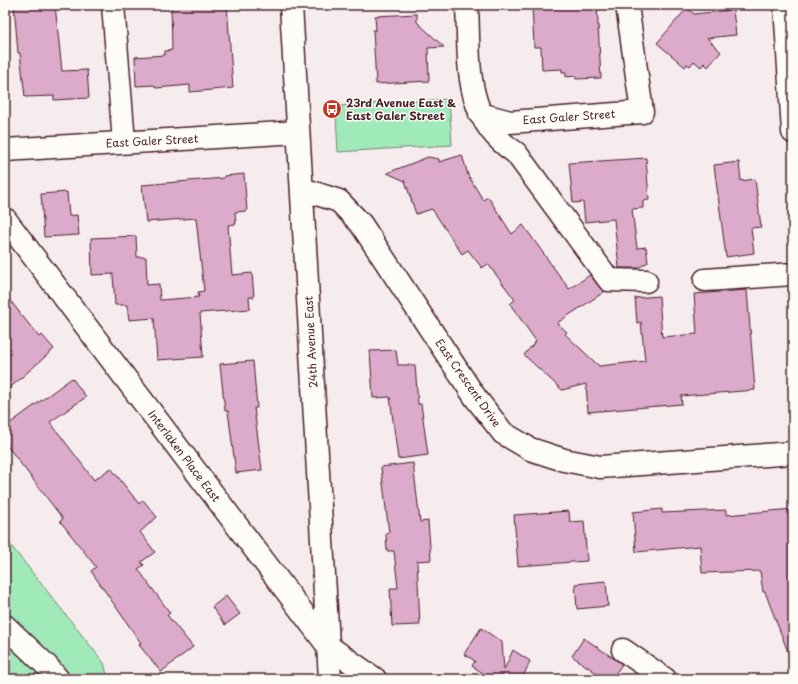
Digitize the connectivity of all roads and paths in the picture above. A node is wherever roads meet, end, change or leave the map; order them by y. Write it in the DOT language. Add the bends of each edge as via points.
graph roads {
  1 [pos="113,5"];
  2 [pos="291,5"];
  3 [pos="466,5"];
  4 [pos="627,5"];
  5 [pos="785,5"];
  6 [pos="792,105"];
  7 [pos="480,114"];
  8 [pos="298,132"];
  9 [pos="793,132"];
  10 [pos="124,142"];
  11 [pos="5,150"];
  12 [pos="302,189"];
  13 [pos="5,220"];
  14 [pos="793,274"];
  15 [pos="705,280"];
  16 [pos="646,281"];
  17 [pos="793,453"];
  18 [pos="5,626"];
  19 [pos="328,646"];
  20 [pos="623,650"];
  21 [pos="58,679"];
  22 [pos="330,679"];
  23 [pos="375,679"];
  24 [pos="665,679"];
  1 -- 10 [label="street"];
  2 -- 8 [label="street, 24th Avenue East"];
  3 -- 7 [label="street" via="471,90"];
  4 -- 7 [label="street, East Galer Street" via="642,112 510,122"];
  5 -- 6 [label="street"];
  6 -- 9 [label="street"];
  7 -- 16 [label="street" via="503,145 516,153 609,280"];
  8 -- 10 [label="street, East Galer Street"];
  8 -- 12 [label="street, 24th Avenue East"];
  10 -- 11 [label="street, East Galer Street"];
  12 -- 17 [label="street, East Crescent Drive" via="339,201 362,224 475,397 503,433 530,449 564,460 600,467"];
  12 -- 19 [label="street, 24th Avenue East"];
  13 -- 19 [label="street, Interlaken Place East"];
  14 -- 15 [label="street"];
  18 -- 21 [label="street"];
  19 -- 22 [label="street, 24th Avenue East"];
  19 -- 23 [label="street, Interlaken Place East"];
  20 -- 24 [label="street"];
}
